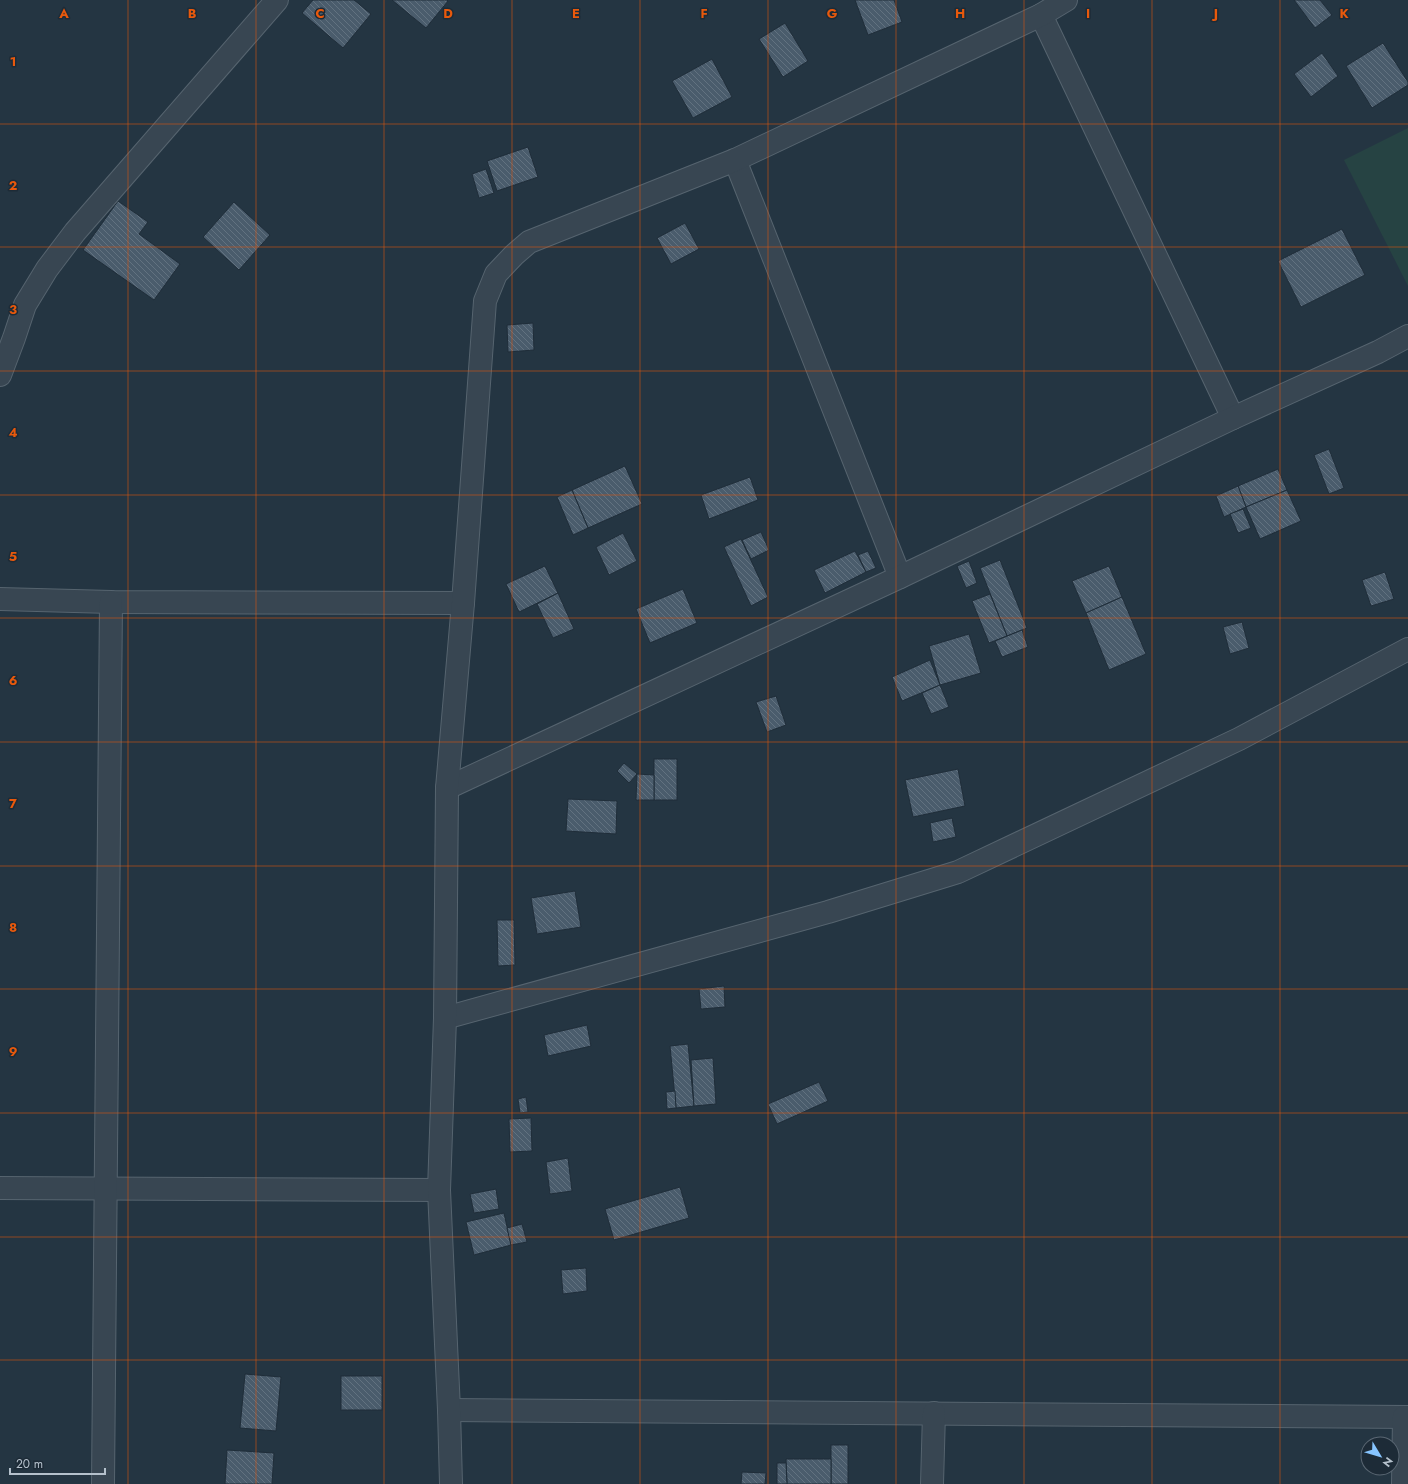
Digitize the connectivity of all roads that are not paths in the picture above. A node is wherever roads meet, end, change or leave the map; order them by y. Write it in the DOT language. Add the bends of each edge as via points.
graph roads {
  1 [pos="277,0"];
  2 [pos="1066,0"];
  3 [pos="1041,15"];
  4 [pos="735,160"];
  5 [pos="1408,336"];
  6 [pos="0,375"];
  7 [pos="1233,418"];
  8 [pos="900,577"];
  9 [pos="0,599"];
  10 [pos="111,602"];
  11 [pos="463,603"];
  12 [pos="1408,648"];
  13 [pos="447,788"];
  14 [pos="445,1018"];
  15 [pos="0,1188"];
  16 [pos="106,1188"];
  17 [pos="439,1190"];
  18 [pos="449,1410"];
  19 [pos="934,1413"];
  20 [pos="1406,1417"];
  21 [pos="103,1484"];
  22 [pos="451,1484"];
  23 [pos="932,1484"];
  24 [pos="1403,1484"];
  1 -- 6 [label="street" via="75,232 47,269 24,305"];
  2 -- 3 [label="street"];
  3 -- 4 [label="street"];
  3 -- 7 [label="street"];
  4 -- 8 [label="street"];
  4 -- 11 [label="street" via="529,242 496,274 485,301"];
  5 -- 7 [label="street"];
  7 -- 8 [label="street"];
  8 -- 13 [label="street"];
  9 -- 10 [label="street"];
  10 -- 11 [label="street"];
  10 -- 16 [label="street"];
  11 -- 13 [label="street"];
  12 -- 14 [label="street" via="1239,739 958,872 828,912"];
  13 -- 14 [label="street"];
  14 -- 17 [label="street"];
  15 -- 16 [label="street"];
  16 -- 17 [label="street"];
  16 -- 21 [label="street"];
  17 -- 18 [label="street"];
  18 -- 19 [label="street"];
  18 -- 22 [label="street"];
  19 -- 20 [label="street"];
  19 -- 23 [label="street"];
  20 -- 24 [label="street"];
}
